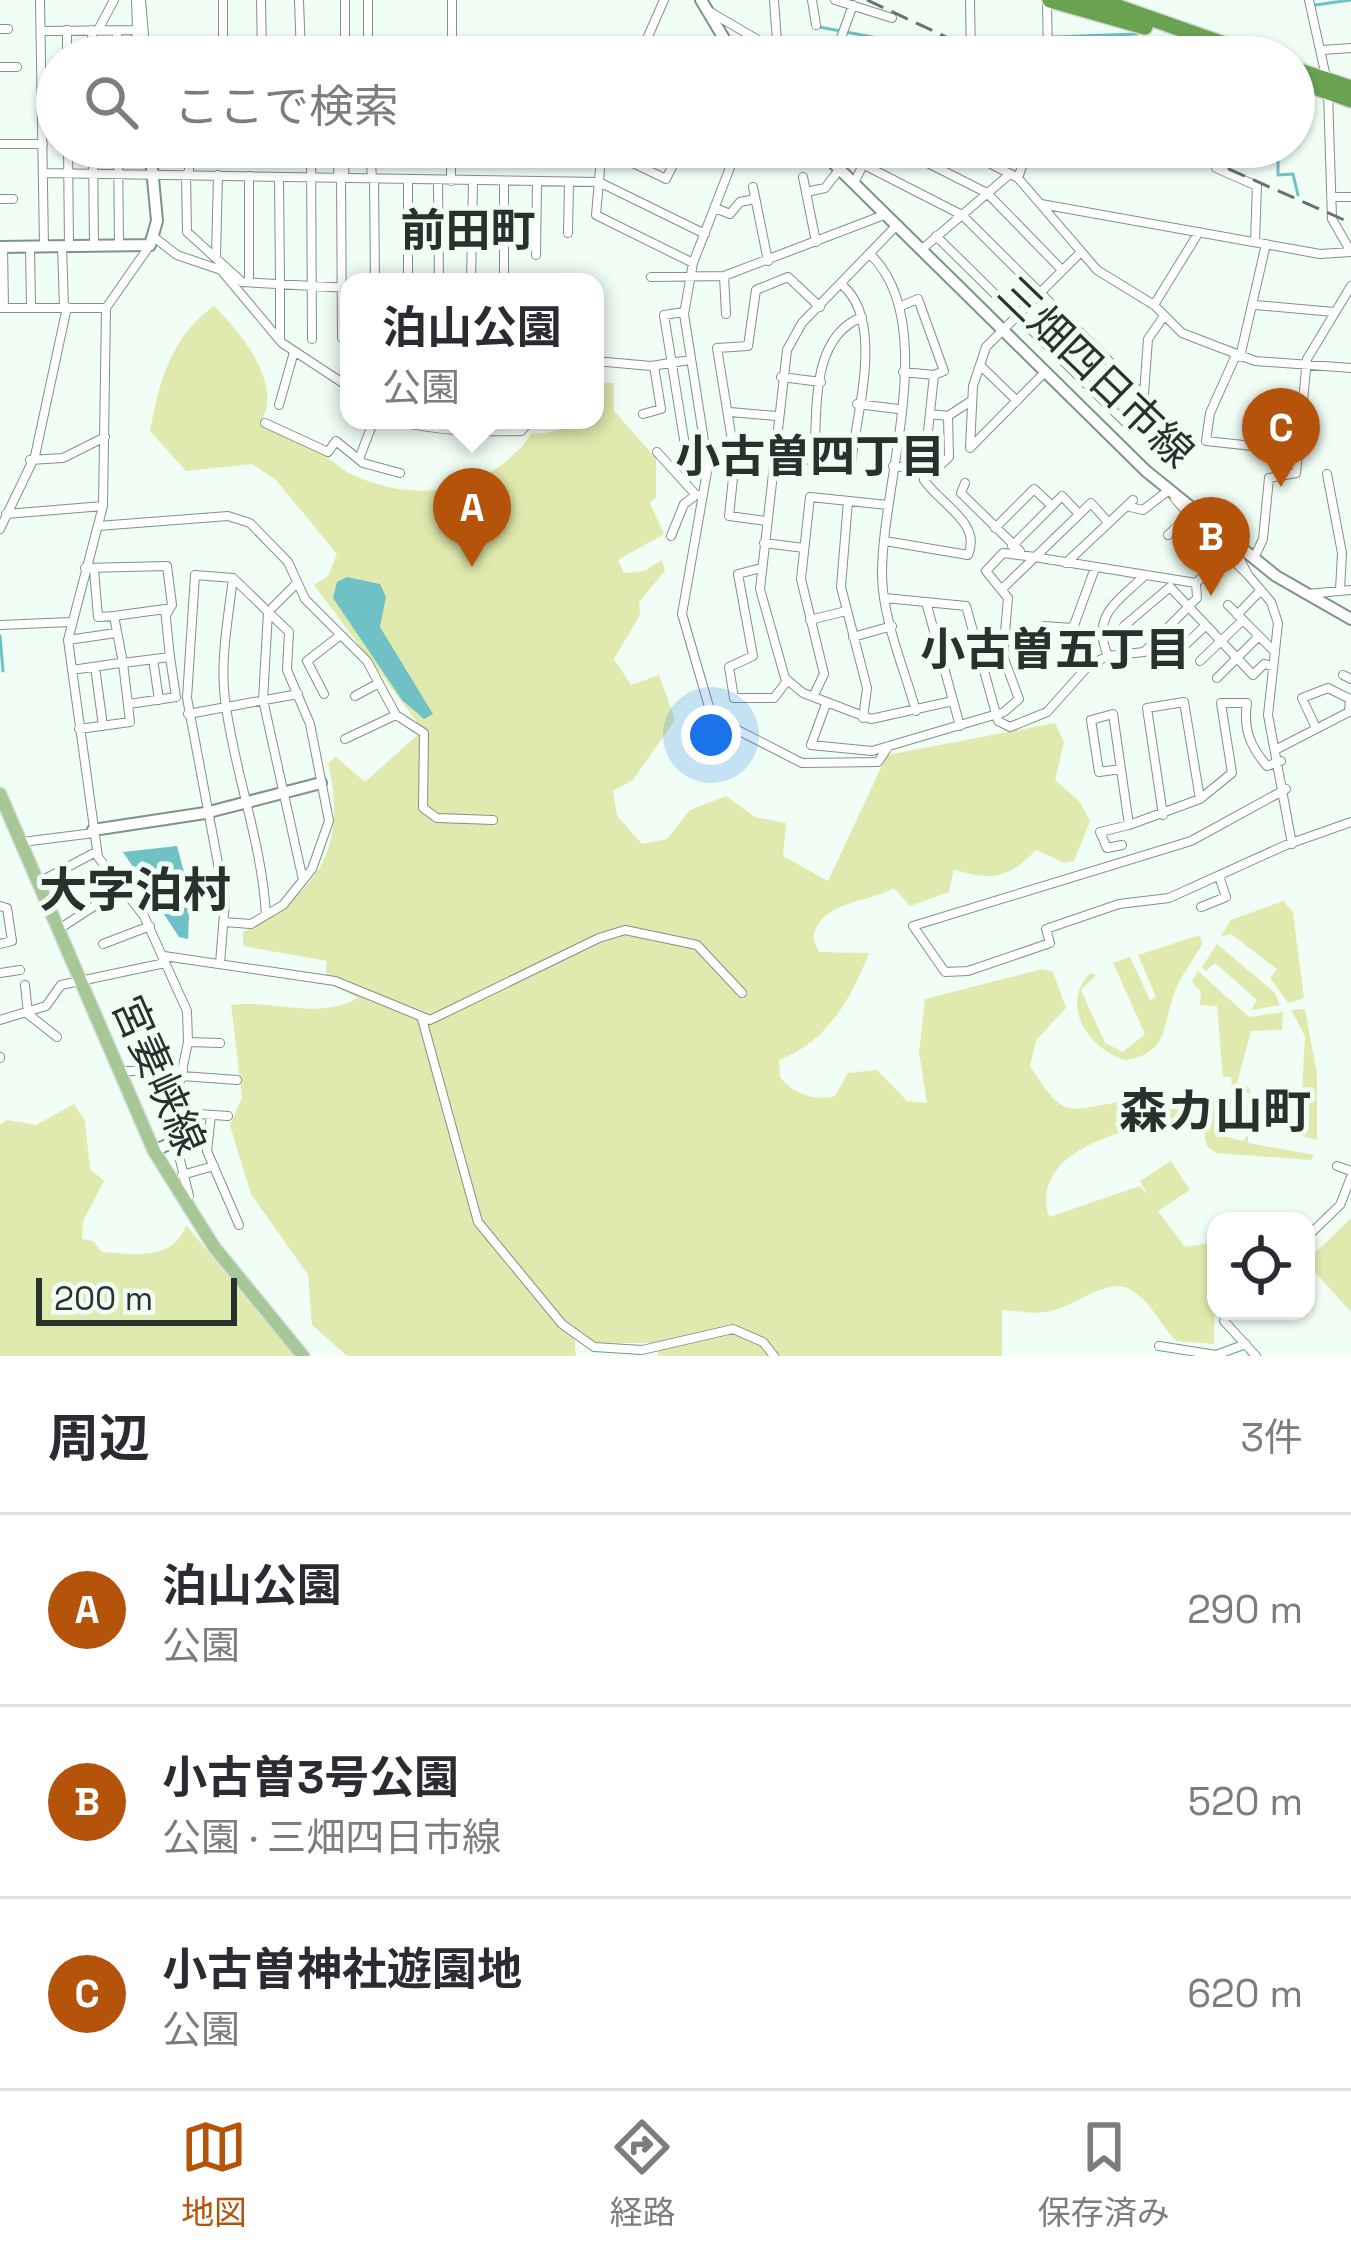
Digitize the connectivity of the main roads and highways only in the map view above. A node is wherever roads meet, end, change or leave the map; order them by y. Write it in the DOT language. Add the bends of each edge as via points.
graph roads {
  1 [pos="1049,0"];
  2 [pos="1070,0"];
  3 [pos="1106,2"];
  4 [pos="704,5"];
  5 [pos="1145,27"];
  6 [pos="137,33"];
  7 [pos="137,36"];
  8 [pos="722,36"];
  9 [pos="1169,36"];
  10 [pos="1202,36"];
  11 [pos="1315,79"];
  12 [pos="1315,84"];
  13 [pos="1327,86"];
  14 [pos="1351,88"];
  15 [pos="1351,100"];
  16 [pos="152,168"];
  17 [pos="837,168"];
  18 [pos="2,247"];
  19 [pos="1351,619"];
  20 [pos="321,783"];
  21 [pos="0,794"];
  22 [pos="94,831"];
  23 [pos="172,1142"];
  24 [pos="154,1151"];
  25 [pos="303,1356"];
  1 -- 5 [label="highway"];
  2 -- 5 [label="highway"];
  3 -- 10 [label="highway"];
  4 -- 8 [label="main road"];
  5 -- 9 [label="highway"];
  6 -- 7 [label="main road"];
  11 -- 13 [label="highway"];
  12 -- 13 [label="highway"];
  13 -- 14 [label="highway"];
  13 -- 15 [label="highway"];
  16 -- 18 [label="main road" via="152,242"];
  17 -- 19 [label="main road, 三畑四日市線" via="1171,491 1306,596"];
  20 -- 22 [label="main road"];
  21 -- 24 [label="main road, 宮妻峡線"];
  23 -- 24 [label="main road"];
  24 -- 25 [label="main road, 宮妻峡線" via="203,1232"];
}
